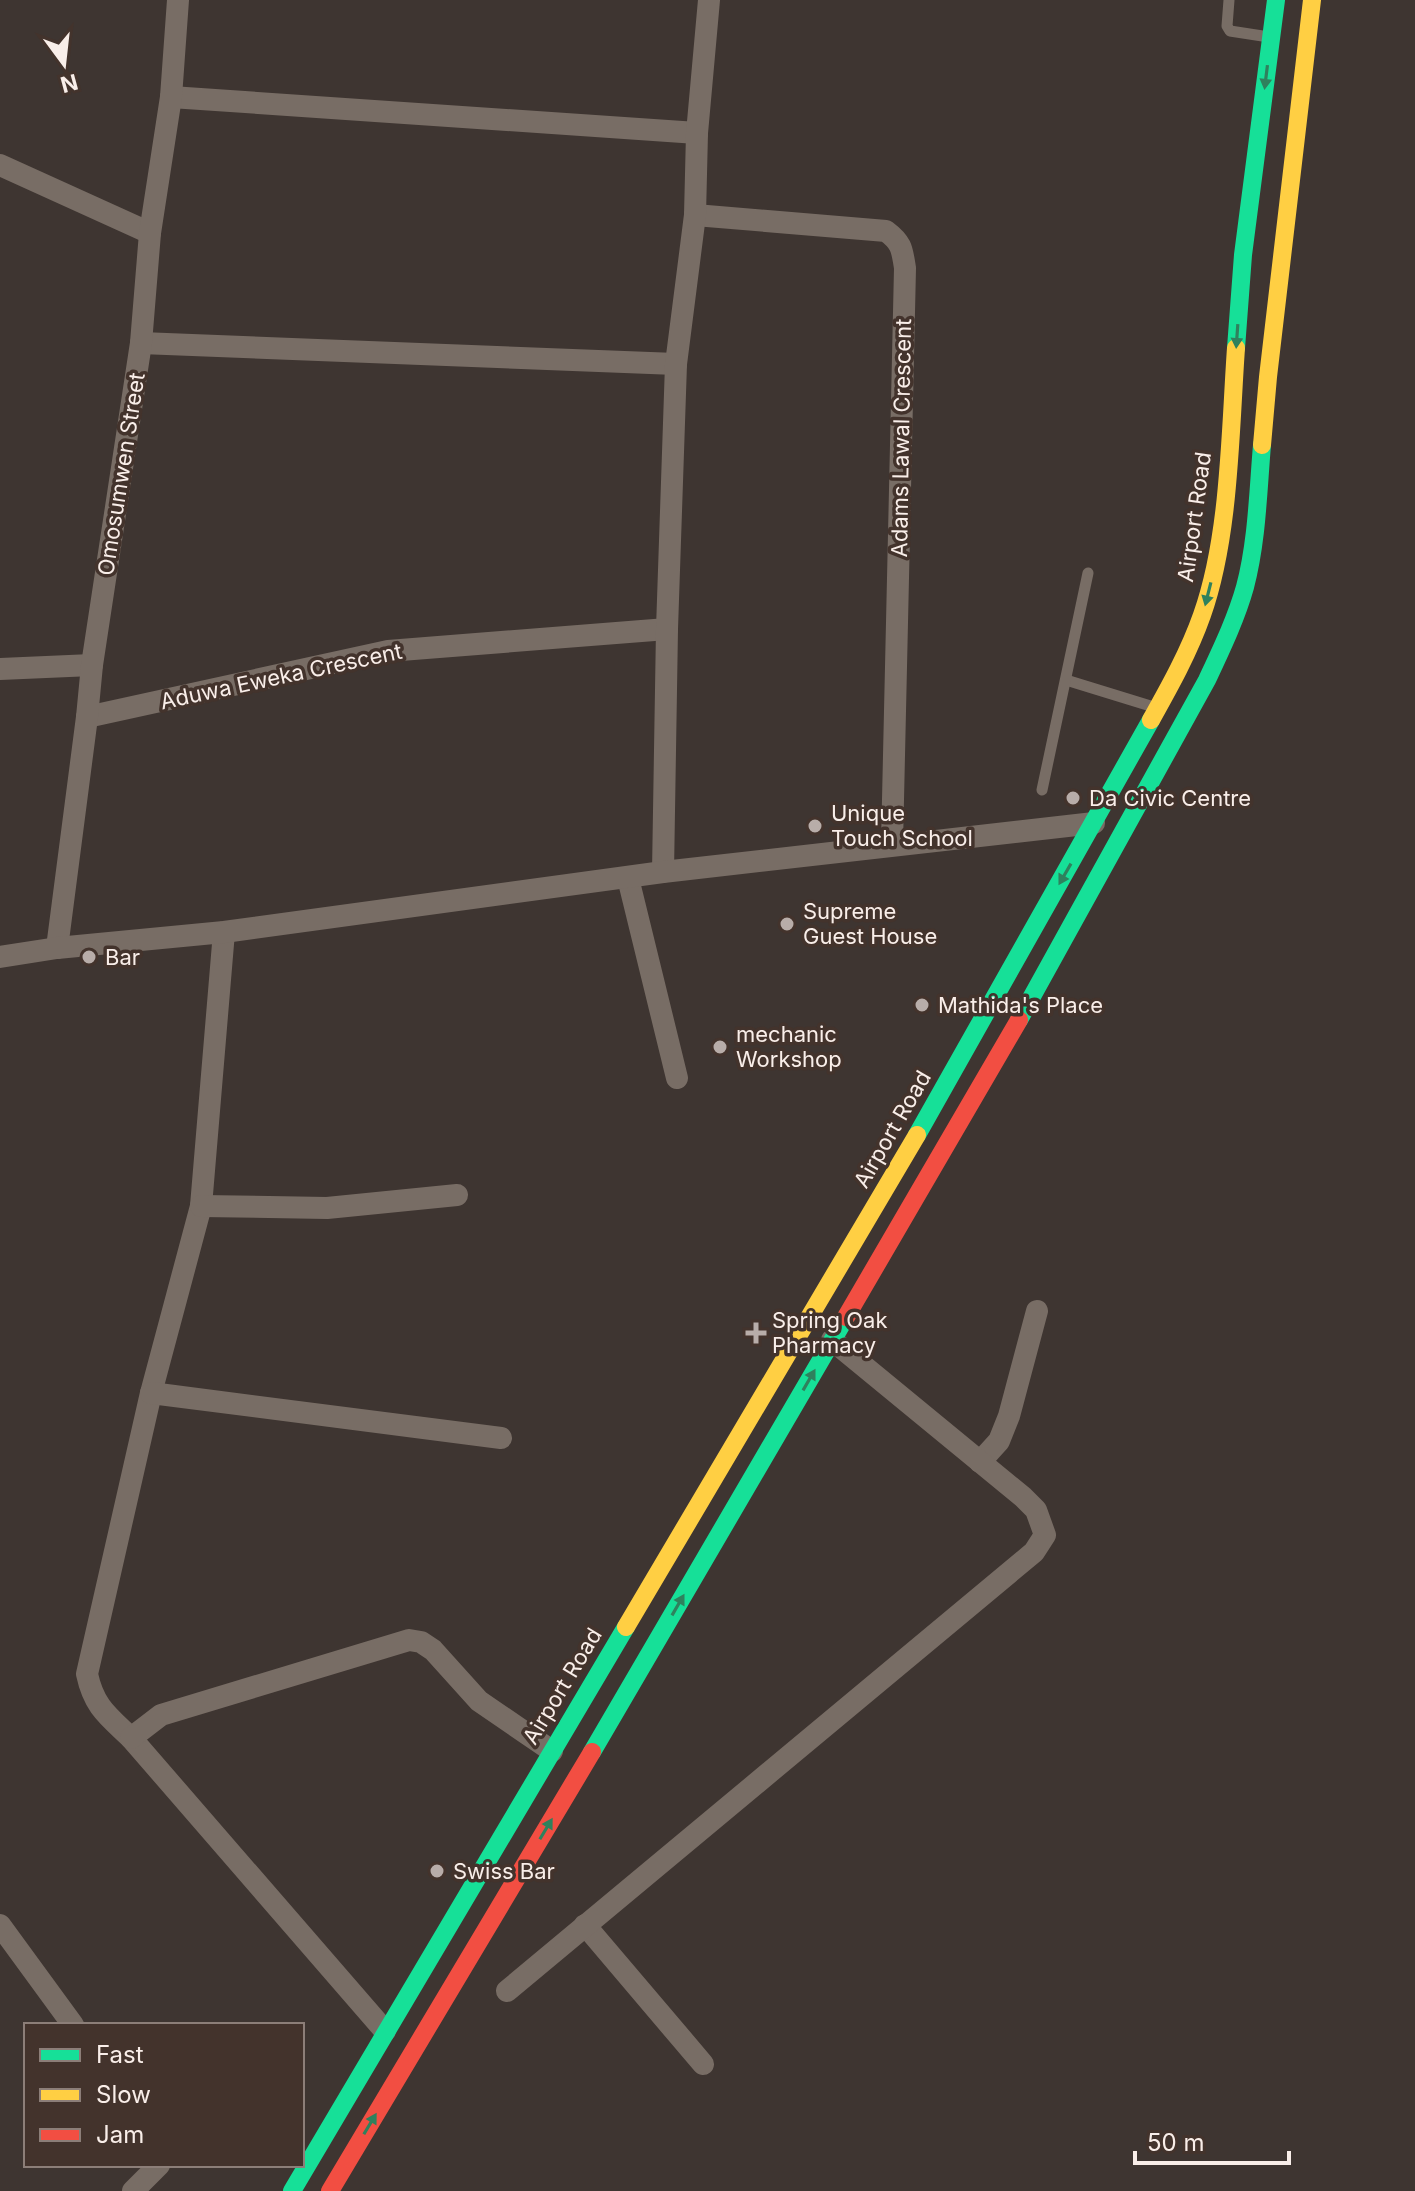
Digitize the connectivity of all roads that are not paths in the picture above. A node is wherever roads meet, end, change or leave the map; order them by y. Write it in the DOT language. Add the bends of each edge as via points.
graph roads {
  1 [pos="178,0"];
  2 [pos="709,0"];
  3 [pos="1229,0"];
  4 [pos="1276,0"];
  5 [pos="1312,0"];
  6 [pos="1271,37"];
  7 [pos="171,97"];
  8 [pos="697,133"];
  9 [pos="0,165"];
  10 [pos="695,215"];
  11 [pos="150,233"];
  12 [pos="141,343"];
  13 [pos="676,364"];
  14 [pos="1088,573"];
  15 [pos="667,629"];
  16 [pos="92,665"];
  17 [pos="0,669"];
  18 [pos="1066,680"];
  19 [pos="1157,708"];
  20 [pos="87,717"];
  21 [pos="1042,790"];
  22 [pos="1094,823"];
  23 [pos="892,844"];
  24 [pos="663,872"];
  25 [pos="628,878"];
  26 [pos="224,932"];
  27 [pos="57,948"];
  28 [pos="0,957"];
  29 [pos="677,1078"];
  30 [pos="885,1190"];
  31 [pos="457,1195"];
  32 [pos="201,1206"];
  33 [pos="911,1206"];
  34 [pos="1037,1311"];
  35 [pos="832,1340"];
  36 [pos="151,1393"];
  37 [pos="501,1438"];
  38 [pos="980,1462"];
  39 [pos="131,1738"];
  40 [pos="552,1751"];
  41 [pos="0,1925"];
  42 [pos="585,1925"];
  43 [pos="507,1991"];
  44 [pos="72,2023"];
  45 [pos="385,2031"];
  46 [pos="703,2064"];
  47 [pos="157,2167"];
  48 [pos="133,2191"];
  49 [pos="292,2191"];
  50 [pos="330,2191"];
  1 -- 7 [label="street, Omosumwen Street"];
  2 -- 8 [label="street"];
  3 -- 6 [label="lane" via="1230,31"];
  4 -- 6 [label="main road, Airport Road"];
  5 -- 33 [label="main road" via="1245,587 1207,680"];
  6 -- 19 [label="main road, Airport Road, one-way" via="1243,255 1225,499 1215,565 1186,656"];
  7 -- 8 [label="street"];
  7 -- 11 [label="street, Omosumwen Street"];
  8 -- 10 [label="street"];
  9 -- 11 [label="street"];
  10 -- 13 [label="street"];
  10 -- 23 [label="street, Adams Lawal Crescent" via="886,231 902,248"];
  11 -- 12 [label="street, Omosumwen Street"];
  12 -- 13 [label="street"];
  12 -- 16 [label="street, Omosumwen Street"];
  13 -- 15 [label="street"];
  14 -- 18 [label="lane"];
  15 -- 20 [label="street, Aduwa Eweka Crescent" via="388,651"];
  15 -- 24 [label="street"];
  16 -- 17 [label="street"];
  16 -- 20 [label="street, Omosumwen Street"];
  18 -- 19 [label="lane"];
  18 -- 21 [label="lane"];
  19 -- 22 [label="main road, Airport Road"];
  20 -- 27 [label="street, Omosumwen Street"];
  22 -- 23 [label="street"];
  22 -- 30 [label="main road, Airport Road, one-way"];
  23 -- 24 [label="street"];
  24 -- 25 [label="street"];
  25 -- 26 [label="street"];
  25 -- 29 [label="street"];
  26 -- 27 [label="street"];
  26 -- 32 [label="street"];
  27 -- 28 [label="street"];
  30 -- 33 [label="main road"];
  30 -- 40 [label="main road, Airport Road"];
  31 -- 32 [label="street" via="327,1208"];
  32 -- 36 [label="street"];
  33 -- 35 [label="main road"];
  34 -- 38 [label="street" via="1009,1416 999,1441"];
  35 -- 38 [label="street"];
  50 -- 35 [label="main road, one-way"];
  36 -- 37 [label="street"];
  36 -- 39 [label="street" via="87,1674 97,1704"];
  38 -- 42 [label="street" via="1036,1510 1045,1535 1034,1552"];
  39 -- 40 [label="street" via="161,1715 409,1640 433,1650 479,1701"];
  39 -- 45 [label="street"];
  40 -- 45 [label="main road, Airport Road"];
  41 -- 44 [label="street"];
  42 -- 43 [label="street"];
  42 -- 46 [label="street"];
  45 -- 49 [label="main road, Airport Road"];
  47 -- 48 [label="street"];
}
